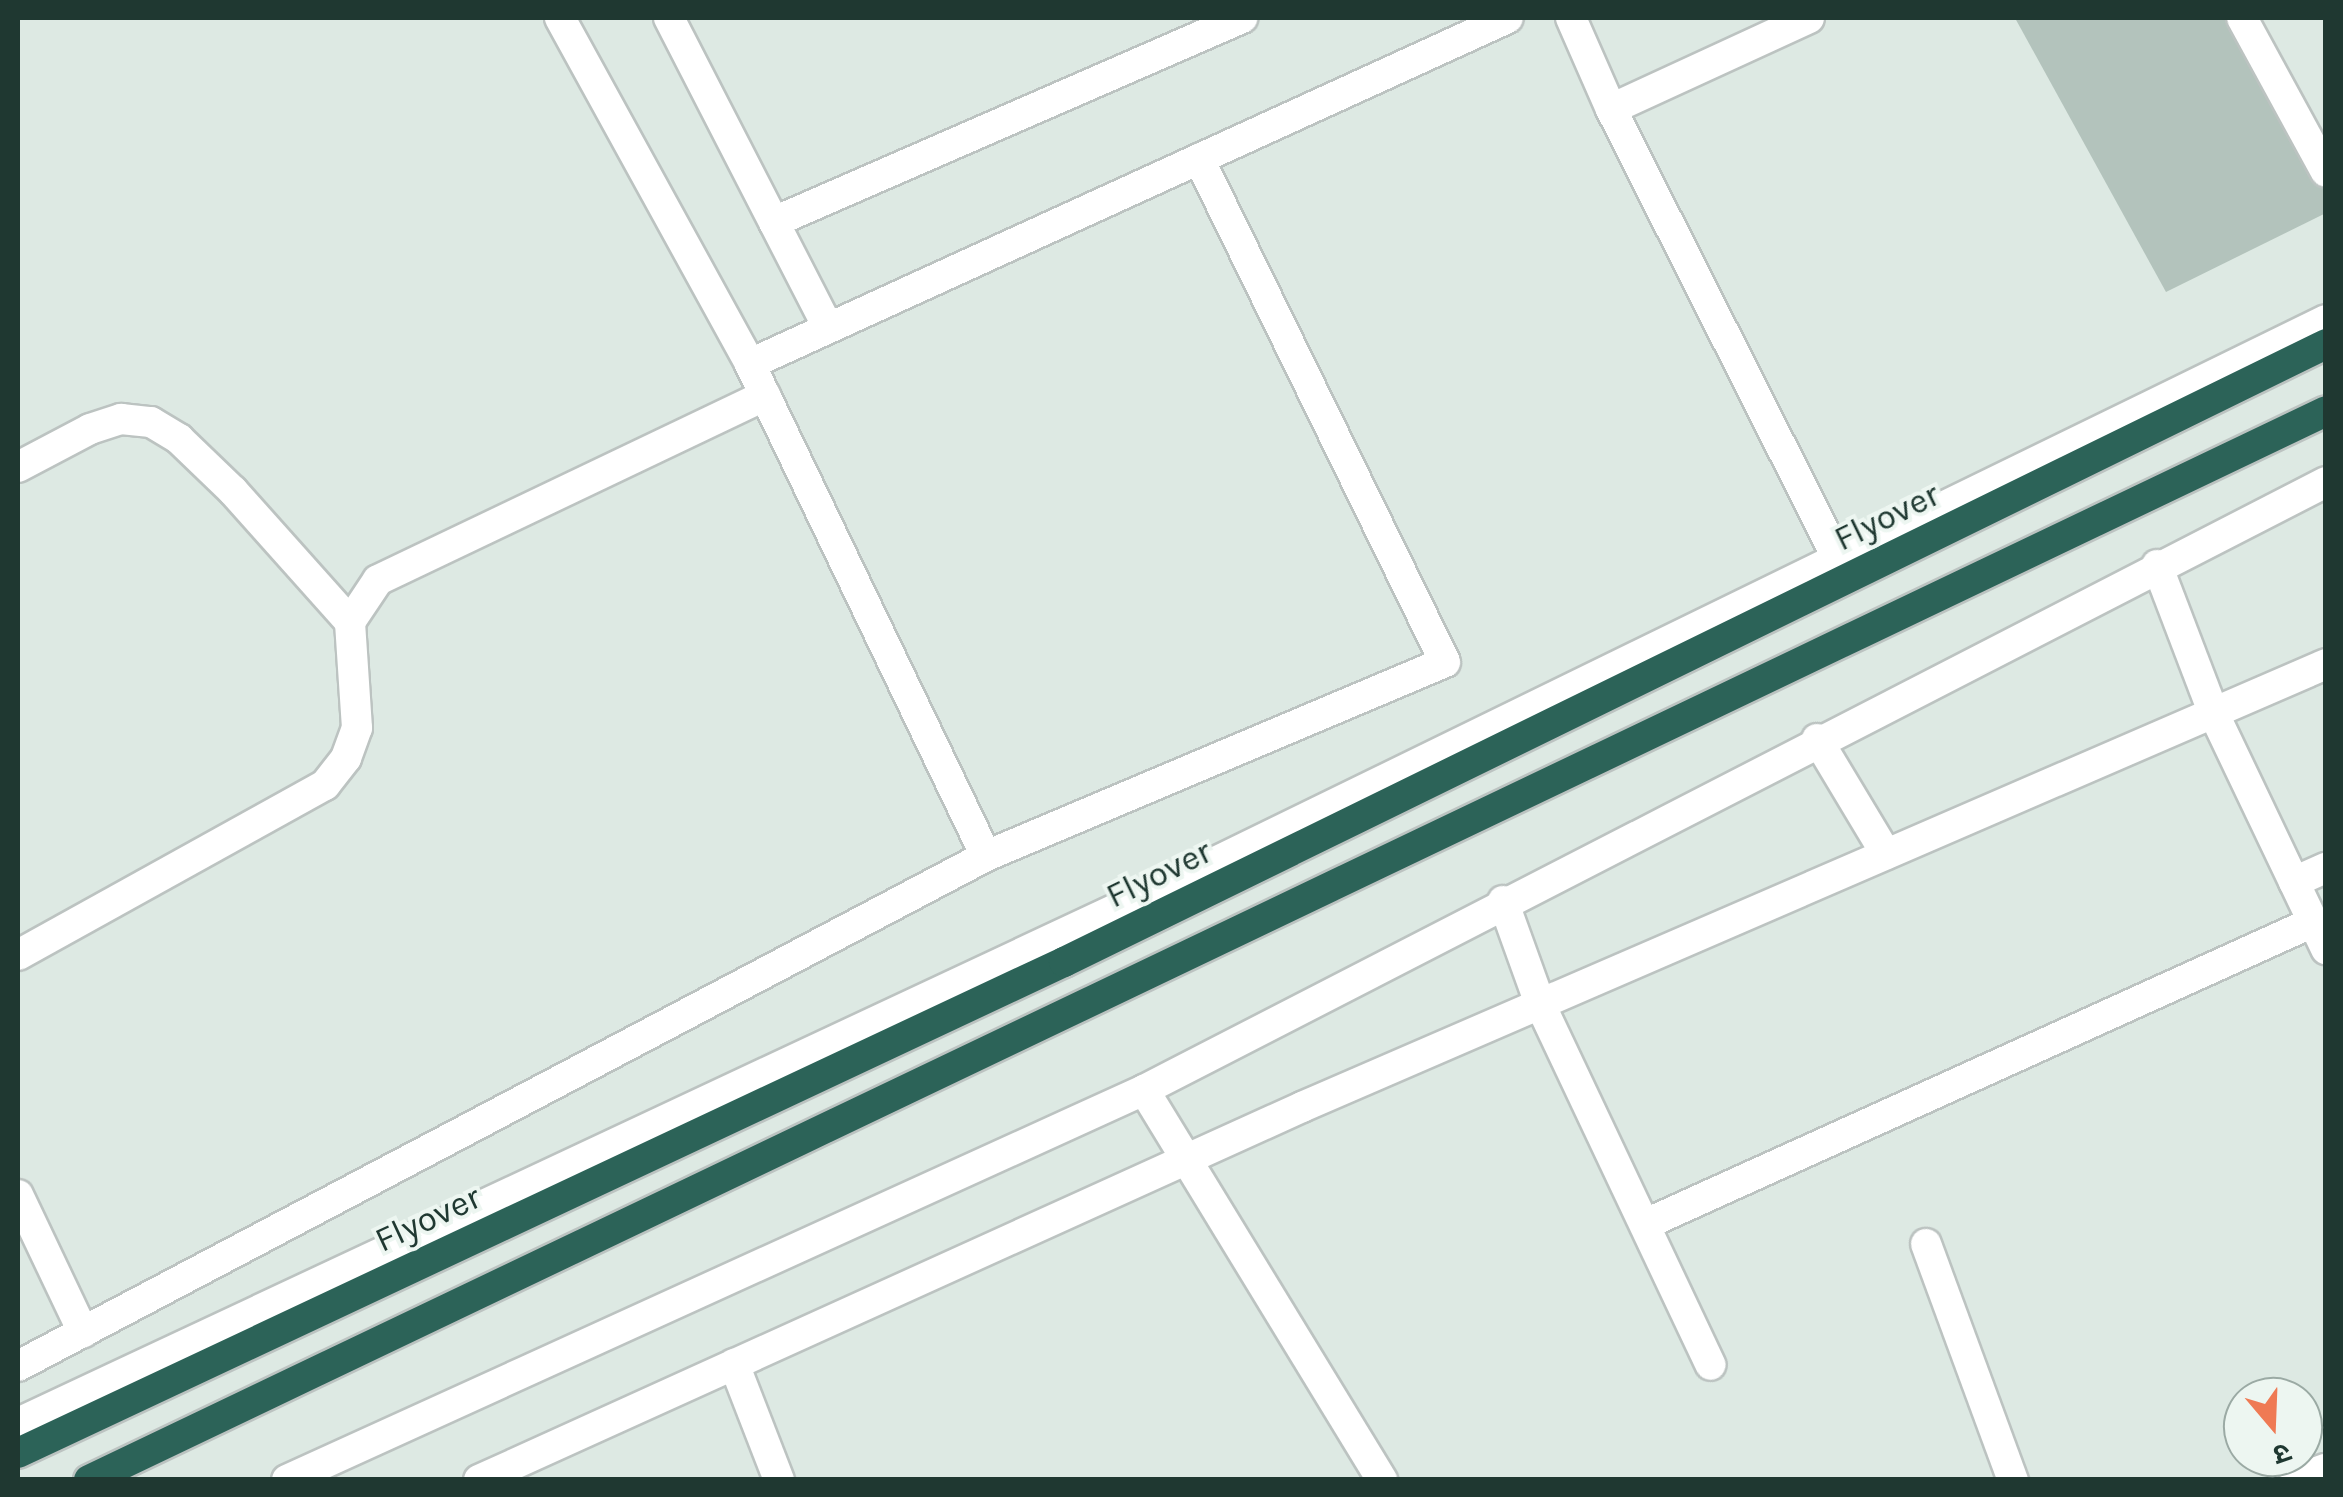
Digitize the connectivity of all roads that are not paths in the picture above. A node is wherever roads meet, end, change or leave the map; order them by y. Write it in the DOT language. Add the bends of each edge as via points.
graph roads {
  1 [pos="560,18"];
  2 [pos="669,18"];
  3 [pos="1242,18"];
  4 [pos="1508,18"];
  5 [pos="1571,18"];
  6 [pos="1808,18"];
  7 [pos="2242,18"];
  8 [pos="1611,108"];
  9 [pos="1199,159"];
  10 [pos="2326,172"];
  11 [pos="774,222"];
  12 [pos="2326,320"];
  13 [pos="828,328"];
  14 [pos="2326,344"];
  15 [pos="750,364"];
  16 [pos="765,395"];
  17 [pos="2326,411"];
  18 [pos="18,467"];
  19 [pos="2326,482"];
  20 [pos="1839,562"];
  21 [pos="2157,566"];
  22 [pos="350,622"];
  23 [pos="2326,664"];
  24 [pos="2213,712"];
  25 [pos="1817,739"];
  26 [pos="1886,854"];
  27 [pos="986,856"];
  28 [pos="2326,868"];
  29 [pos="2294,882"];
  30 [pos="1503,901"];
  31 [pos="2319,936"];
  32 [pos="18,955"];
  33 [pos="1540,1004"];
  34 [pos="1144,1090"];
  35 [pos="1189,1159"];
  36 [pos="18,1196"];
  37 [pos="1648,1223"];
  38 [pos="1926,1244"];
  39 [pos="83,1332"];
  40 [pos="734,1364"];
  41 [pos="1711,1365"];
  42 [pos="18,1366"];
  43 [pos="18,1423"];
  44 [pos="18,1453"];
  45 [pos="2326,1469"];
  46 [pos="89,1480"];
  47 [pos="286,1480"];
  48 [pos="479,1480"];
  49 [pos="779,1480"];
  50 [pos="1382,1480"];
  51 [pos="2012,1480"];
  52 [pos="2296,1480"];
  1 -- 15 [label="street"];
  2 -- 11 [label="street"];
  3 -- 11 [label="street"];
  4 -- 9 [label="street"];
  5 -- 8 [label="street"];
  6 -- 8 [label="street"];
  7 -- 10 [label="street"];
  8 -- 20 [label="street"];
  9 -- 13 [label="street"];
  9 -- 27 [label="street" via="1445,662"];
  11 -- 13 [label="street"];
  12 -- 20 [label="street"];
  13 -- 15 [label="street"];
  14 -- 44 [label="highway, Flyover" via="1064,962"];
  15 -- 16 [label="street"];
  16 -- 22 [label="street" via="438,546 378,580"];
  16 -- 27 [label="street"];
  17 -- 46 [label="highway"];
  18 -- 22 [label="street" via="90,428 151,422 179,439 233,491"];
  19 -- 21 [label="street"];
  20 -- 43 [label="street"];
  21 -- 24 [label="street"];
  21 -- 25 [label="street"];
  22 -- 32 [label="street" via="356,728 346,758 325,784"];
  23 -- 24 [label="street"];
  24 -- 26 [label="street"];
  24 -- 29 [label="street"];
  25 -- 26 [label="street"];
  25 -- 30 [label="street"];
  26 -- 33 [label="street"];
  27 -- 39 [label="street"];
  28 -- 29 [label="street"];
  29 -- 31 [label="street"];
  30 -- 33 [label="street"];
  30 -- 34 [label="street"];
  31 -- 37 [label="street"];
  33 -- 35 [label="street"];
  33 -- 37 [label="street"];
  34 -- 35 [label="street"];
  34 -- 47 [label="street"];
  35 -- 40 [label="street"];
  35 -- 50 [label="street"];
  36 -- 39 [label="street"];
  37 -- 41 [label="street"];
  38 -- 51 [label="street"];
  39 -- 42 [label="street"];
  40 -- 48 [label="street"];
  40 -- 49 [label="street"];
  45 -- 52 [label="street"];
}
